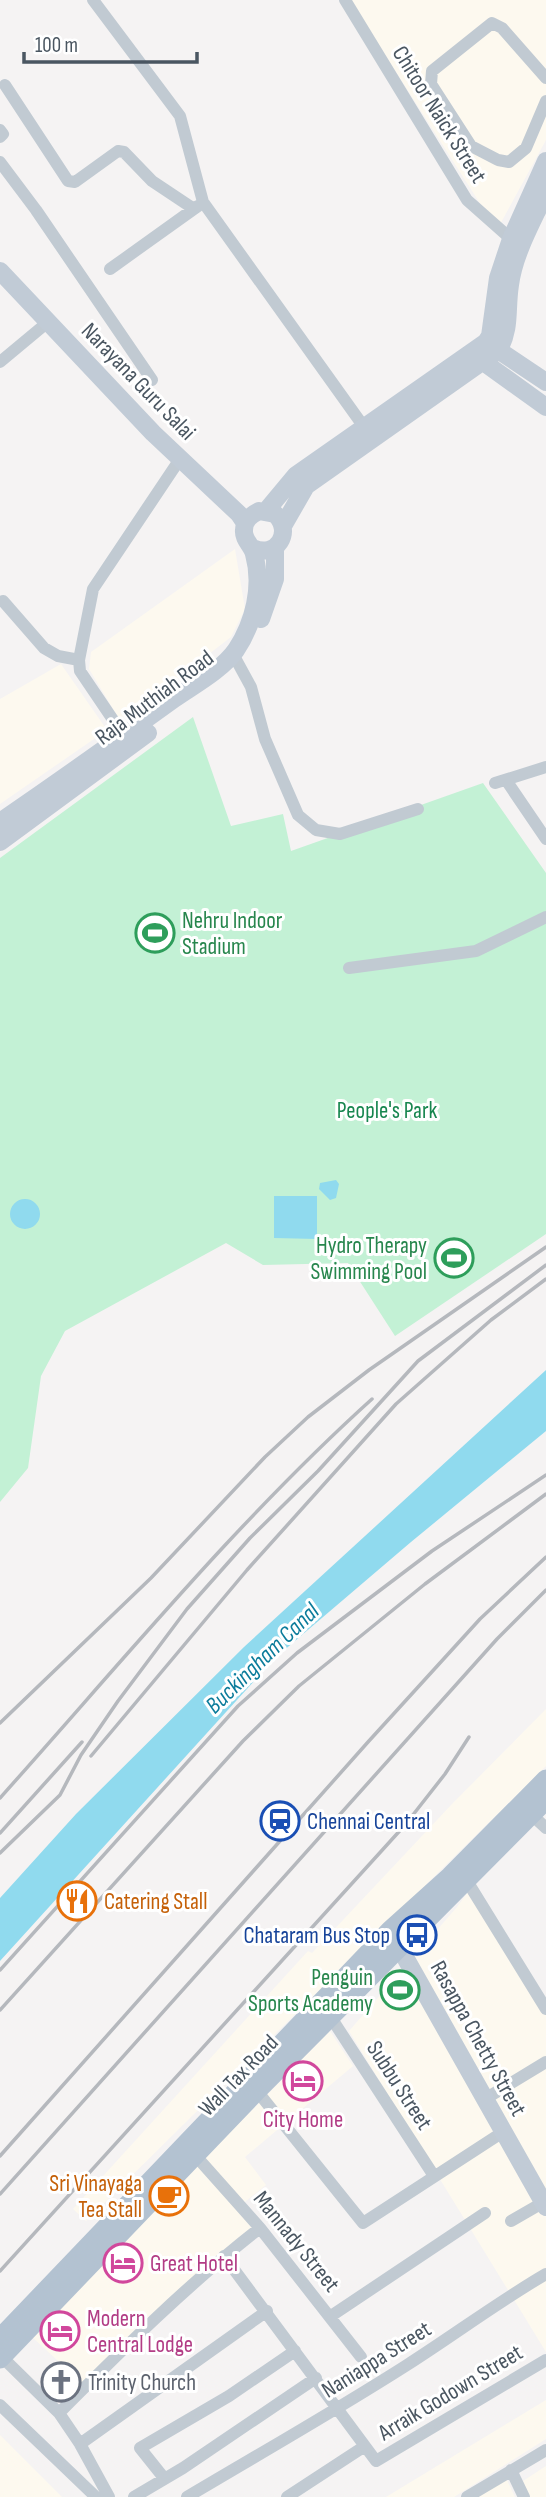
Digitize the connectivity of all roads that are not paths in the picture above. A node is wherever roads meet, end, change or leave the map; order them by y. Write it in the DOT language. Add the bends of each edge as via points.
graph roads {
  1 [pos="93,0"];
  2 [pos="345,0"];
  3 [pos="546,78"];
  4 [pos="5,85"];
  5 [pos="546,102"];
  6 [pos="0,130"];
  7 [pos="0,137"];
  8 [pos="546,161"];
  9 [pos="0,162"];
  10 [pos="546,192"];
  11 [pos="199,206"];
  12 [pos="511,239"];
  13 [pos="110,269"];
  14 [pos="0,271"];
  15 [pos="48,322"];
  16 [pos="493,346"];
  17 [pos="476,361"];
  18 [pos="0,362"];
  19 [pos="152,380"];
  20 [pos="546,382"];
  21 [pos="546,408"];
  22 [pos="364,427"];
  23 [pos="180,459"];
  24 [pos="266,511"];
  25 [pos="245,523"];
  26 [pos="284,526"];
  27 [pos="253,548"];
  28 [pos="275,548"];
  29 [pos="3,601"];
  30 [pos="236,657"];
  31 [pos="79,660"];
  32 [pos="124,736"];
  33 [pos="546,767"];
  34 [pos="418,809"];
  35 [pos="0,822"];
  36 [pos="546,839"];
  37 [pos="0,842"];
  38 [pos="546,918"];
  39 [pos="349,968"];
  40 [pos="546,1779"];
  41 [pos="546,1800"];
  42 [pos="539,1822"];
  43 [pos="467,1881"];
  44 [pos="390,1930"];
  45 [pos="400,1948"];
  46 [pos="546,2009"];
  47 [pos="330,2016"];
  48 [pos="546,2062"];
  49 [pos="257,2091"];
  50 [pos="485,2099"];
  51 [pos="503,2132"];
  52 [pos="195,2155"];
  53 [pos="434,2176"];
  54 [pos="545,2205"];
  55 [pos="485,2213"];
  56 [pos="511,2221"];
  57 [pos="260,2228"];
  58 [pos="224,2256"];
  59 [pos="546,2274"];
  60 [pos="267,2311"];
  61 [pos="331,2316"];
  62 [pos="1,2351"];
  63 [pos="295,2351"];
  64 [pos="361,2357"];
  65 [pos="546,2360"];
  66 [pos="316,2378"];
  67 [pos="0,2405"];
  68 [pos="339,2409"];
  69 [pos="58,2413"];
  70 [pos="80,2444"];
  71 [pos="365,2446"];
  72 [pos="546,2450"];
  73 [pos="511,2470"];
  74 [pos="164,2478"];
  75 [pos="96,2497"];
  76 [pos="109,2497"];
  77 [pos="134,2497"];
  78 [pos="187,2497"];
  79 [pos="287,2497"];
  80 [pos="467,2497"];
  81 [pos="523,2497"];
  1 -- 11 [label="street" via="180,116"];
  2 -- 12 [label="street, Chitoor Naick Street" via="467,200"];
  3 -- 5 [label="street" via="502,28 492,23 432,71 430,78 471,146 498,160 509,162 526,148"];
  4 -- 11 [label="street" via="68,181 75,182 118,151 124,152 152,181"];
  6 -- 7 [label="street"];
  8 -- 12 [label="main road"];
  9 -- 19 [label="street"];
  10 -- 16 [label="main road" via="510,283 507,334"];
  11 -- 13 [label="street"];
  11 -- 22 [label="street"];
  12 -- 16 [label="main road" via="498,278 490,336"];
  14 -- 15 [label="main road, Narayana Guru Salai"];
  15 -- 18 [label="street"];
  15 -- 23 [label="main road, Narayana Guru Salai"];
  16 -- 17 [label="main road"];
  16 -- 20 [label="main road"];
  17 -- 21 [label="main road"];
  17 -- 22 [label="main road"];
  17 -- 26 [label="main road" via="306,486"];
  22 -- 24 [label="main road" via="296,474"];
  23 -- 25 [label="main road, Narayana Guru Salai"];
  23 -- 31 [label="street" via="93,589"];
  24 -- 25 [label="main road" via="254,513"];
  24 -- 26 [label="main road"];
  25 -- 27 [label="main road" via="244,537"];
  26 -- 28 [label="main road" via="283,538"];
  27 -- 28 [label="main road"];
  27 -- 30 [label="main road, Raja Muthiah Road" via="256,599"];
  28 -- 30 [label="main road, Raja Muthiah Road" via="275,579 256,632"];
  29 -- 31 [label="street" via="44,648"];
  30 -- 32 [label="main road, Raja Muthiah Road"];
  30 -- 34 [label="street" via="298,815 316,830 340,834"];
  30 -- 37 [label="main road, Raja Muthiah Road" via="227,674"];
  31 -- 32 [label="street" via="80,671"];
  32 -- 35 [label="main road, Raja Muthiah Road"];
  33 -- 36 [label="street" via="501,781"];
  38 -- 39 [label="street" via="476,951"];
  40 -- 44 [label="main road, Wall Tax Road" via="450,1877"];
  41 -- 42 [label="main road, Wall Tax Road"];
  42 -- 43 [label="main road, Wall Tax Road"];
  43 -- 45 [label="main road, Wall Tax Road"];
  43 -- 46 [label="street"];
  44 -- 45 [label="main road, Rasappa Chetty Street"];
  44 -- 62 [label="main road, Wall Tax Road"];
  45 -- 47 [label="main road, Wall Tax Road"];
  45 -- 50 [label="main road, Rasappa Chetty Street"];
  47 -- 49 [label="main road, Wall Tax Road"];
  47 -- 53 [label="street, Subbu Street"];
  48 -- 50 [label="street"];
  49 -- 52 [label="main road, Wall Tax Road"];
  49 -- 53 [label="street" via="363,2223"];
  50 -- 51 [label="main road, Rasappa Chetty Street"];
  51 -- 53 [label="street"];
  51 -- 54 [label="main road, Rasappa Chetty Street"];
  52 -- 57 [label="street, Mannady Street"];
  52 -- 62 [label="main road, Wall Tax Road"];
  54 -- 56 [label="street"];
  55 -- 61 [label="street"];
  57 -- 58 [label="street"];
  57 -- 61 [label="street, Mannady Street"];
  58 -- 60 [label="street"];
  58 -- 69 [label="street"];
  59 -- 68 [label="street, Naniappa Street"];
  60 -- 63 [label="street"];
  60 -- 70 [label="street"];
  61 -- 64 [label="street, Mannady Street"];
  62 -- 69 [label="street"];
  63 -- 66 [label="street"];
  63 -- 74 [label="street" via="141,2448"];
  65 -- 71 [label="street, Arraik Godown Street" via="376,2461"];
  66 -- 68 [label="street"];
  66 -- 74 [label="street"];
  67 -- 75 [label="street"];
  68 -- 71 [label="street"];
  68 -- 78 [label="street, Naniappa Street"];
  69 -- 70 [label="street"];
  70 -- 76 [label="street"];
  71 -- 79 [label="street"];
  72 -- 73 [label="street"];
  73 -- 80 [label="street"];
  73 -- 81 [label="street"];
  74 -- 77 [label="street"];
}
